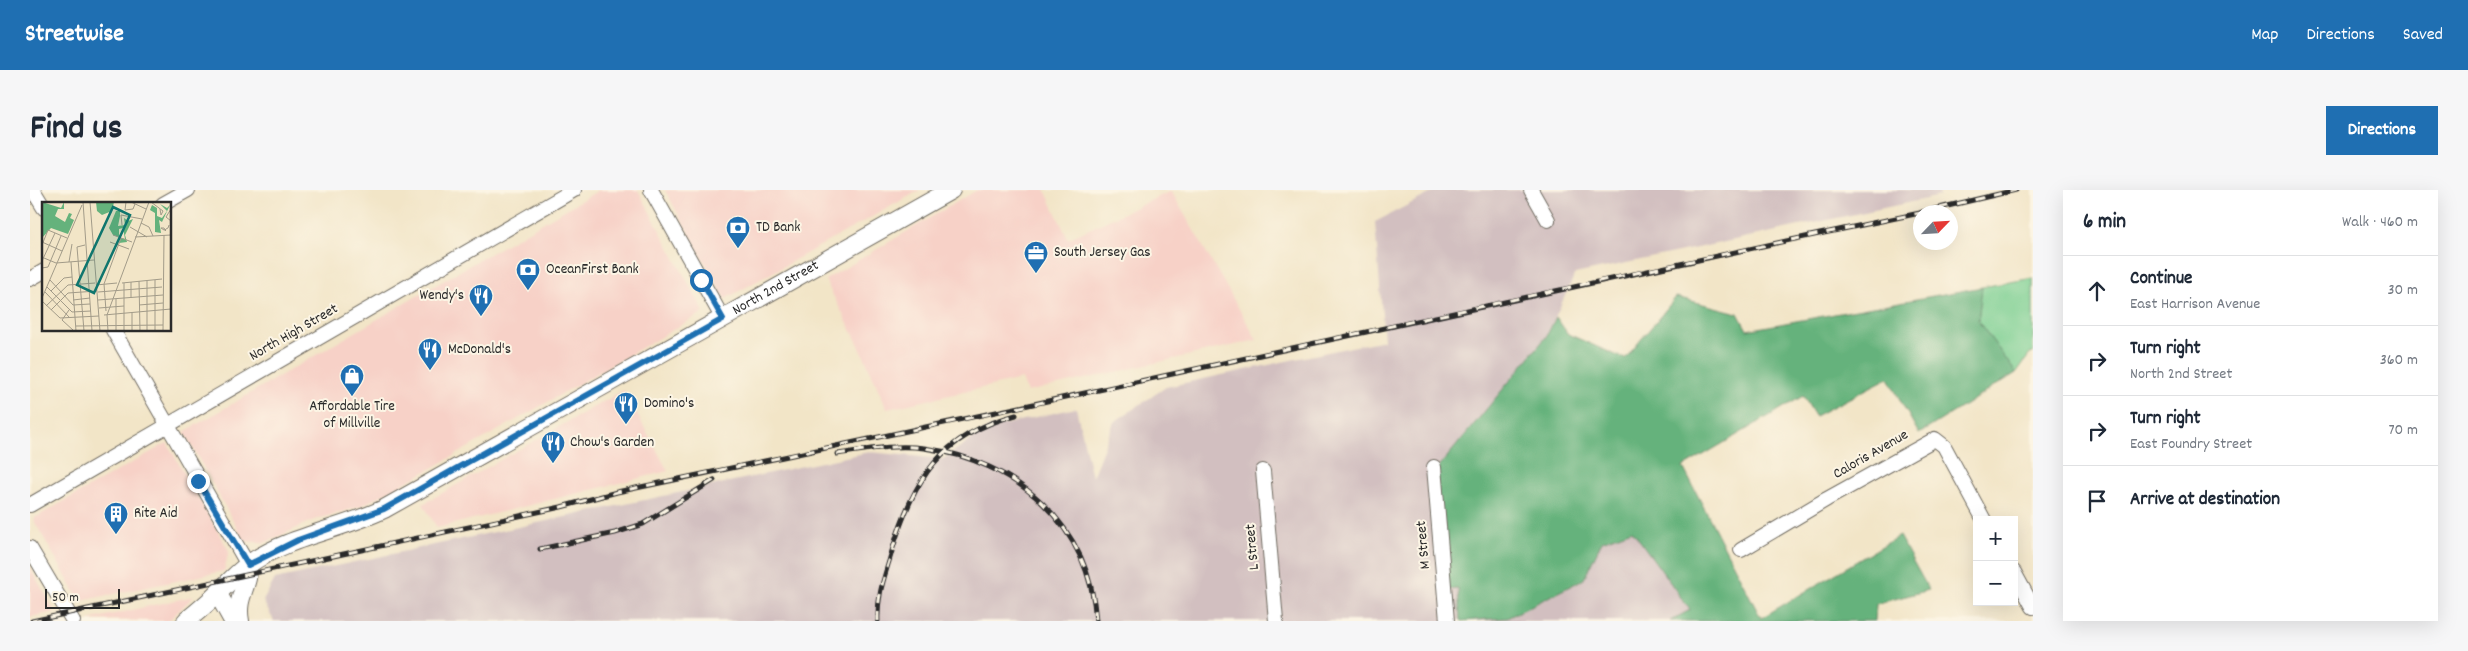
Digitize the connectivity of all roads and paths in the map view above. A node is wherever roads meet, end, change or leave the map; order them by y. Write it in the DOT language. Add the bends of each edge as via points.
graph roads {
  1 [pos="33,190"];
  2 [pos="188,190"];
  3 [pos="574,190"];
  4 [pos="651,190"];
  5 [pos="951,190"];
  6 [pos="1531,190"];
  7 [pos="167,202"];
  8 [pos="42,205"];
  9 [pos="1548,220"];
  10 [pos="42,272"];
  11 [pos="30,279"];
  12 [pos="723,319"];
  13 [pos="115,331"];
  14 [pos="168,426"];
  15 [pos="1434,467"];
  16 [pos="1263,471"];
  17 [pos="30,504"];
  18 [pos="1982,516"];
  19 [pos="30,548"];
  20 [pos="1741,550"];
  21 [pos="248,565"];
  22 [pos="2018,579"];
  23 [pos="218,594"];
  24 [pos="2033,607"];
  25 [pos="73,621"];
  26 [pos="186,621"];
  27 [pos="233,621"];
  28 [pos="240,621"];
  29 [pos="1276,621"];
  30 [pos="1447,621"];
  1 -- 8 [label="street"];
  2 -- 7 [label="street"];
  3 -- 14 [label="street, North High Street"];
  4 -- 12 [label="street"];
  5 -- 12 [label="main road, North 2nd Street"];
  6 -- 9 [label="street"];
  10 -- 11 [label="street"];
  12 -- 21 [label="main road, North 2nd Street" via="384,509 298,540"];
  13 -- 14 [label="street"];
  14 -- 17 [label="street, North High Street"];
  14 -- 21 [label="street"];
  15 -- 30 [label="street, M Street"];
  16 -- 29 [label="street, L Street"];
  18 -- 20 [label="street, Caloris Avenue" via="1944,446 1936,439"];
  19 -- 25 [label="street"];
  21 -- 23 [label="main road, North 2nd Street"];
  21 -- 28 [label="main road" via="249,574 239,600"];
  22 -- 24 [label="street"];
  23 -- 26 [label="main road, North 2nd Street"];
  23 -- 27 [label="main road"];
}
